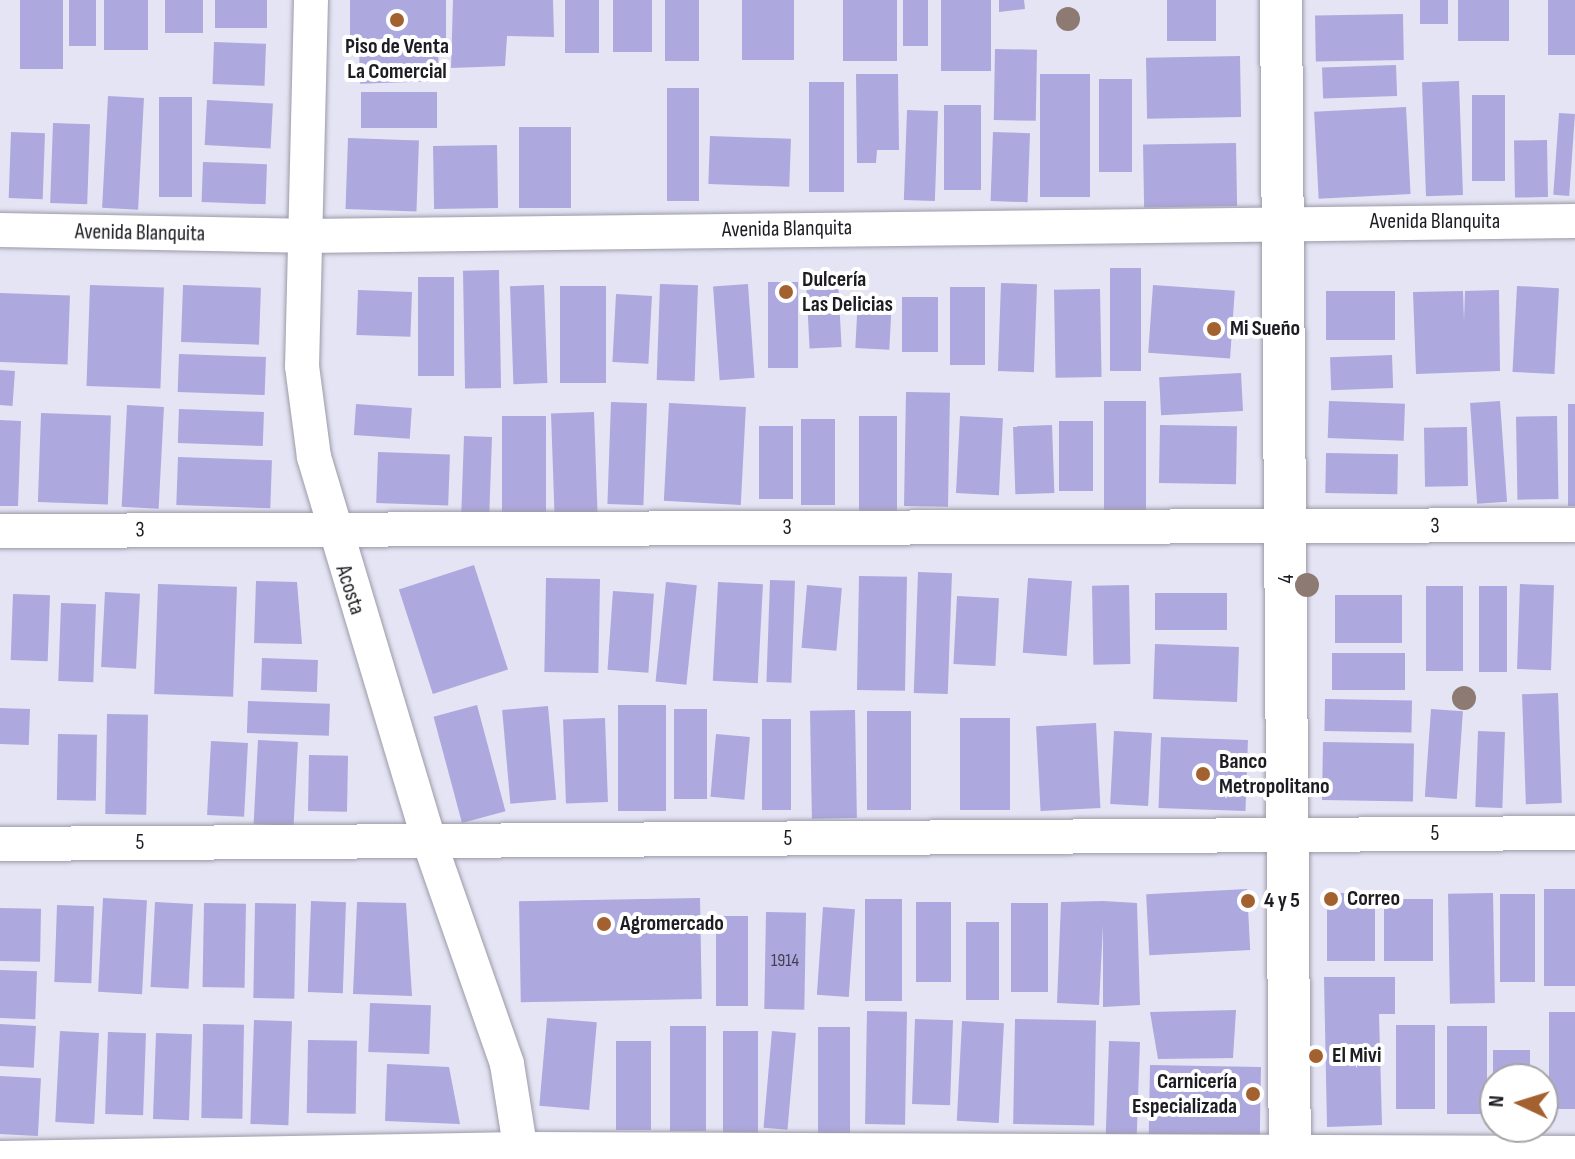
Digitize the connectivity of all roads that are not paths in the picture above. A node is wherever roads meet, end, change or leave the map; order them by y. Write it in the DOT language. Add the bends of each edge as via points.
graph roads {
  1 [pos="311,0"];
  2 [pos="1281,0"];
  3 [pos="1575,221"];
  4 [pos="1286,223"];
  5 [pos="0,230"];
  6 [pos="303,236"];
  7 [pos="1575,525"];
  8 [pos="1287,527"];
  9 [pos="330,528"];
  10 [pos="0,531"];
  11 [pos="1575,833"];
  12 [pos="1288,835"];
  13 [pos="429,841"];
  14 [pos="0,844"];
  15 [pos="1575,1153"];
  16 [pos="522,1154"];
  17 [pos="1290,1156"];
  18 [pos="0,1158"];
  1 -- 6 [label="street, Acosta"];
  2 -- 4 [label="street, 4"];
  3 -- 4 [label="street, Avenida Blanquita"];
  4 -- 6 [label="street, Avenida Blanquita"];
  4 -- 8 [label="street, 4"];
  5 -- 6 [label="street, Avenida Blanquita"];
  6 -- 9 [label="street, Acosta" via="302,366"];
  7 -- 8 [label="street, 3"];
  8 -- 9 [label="street, 3"];
  8 -- 12 [label="street, 4"];
  9 -- 10 [label="street, 3"];
  9 -- 13 [label="street, Acosta"];
  11 -- 12 [label="street, 5"];
  12 -- 13 [label="street, 5"];
  12 -- 17 [label="street, 4"];
  13 -- 14 [label="street, 5"];
  13 -- 16 [label="street, Acosta" via="507,1064"];
  15 -- 17 [label="street"];
  16 -- 17 [label="street"];
  16 -- 18 [label="street"];
}
